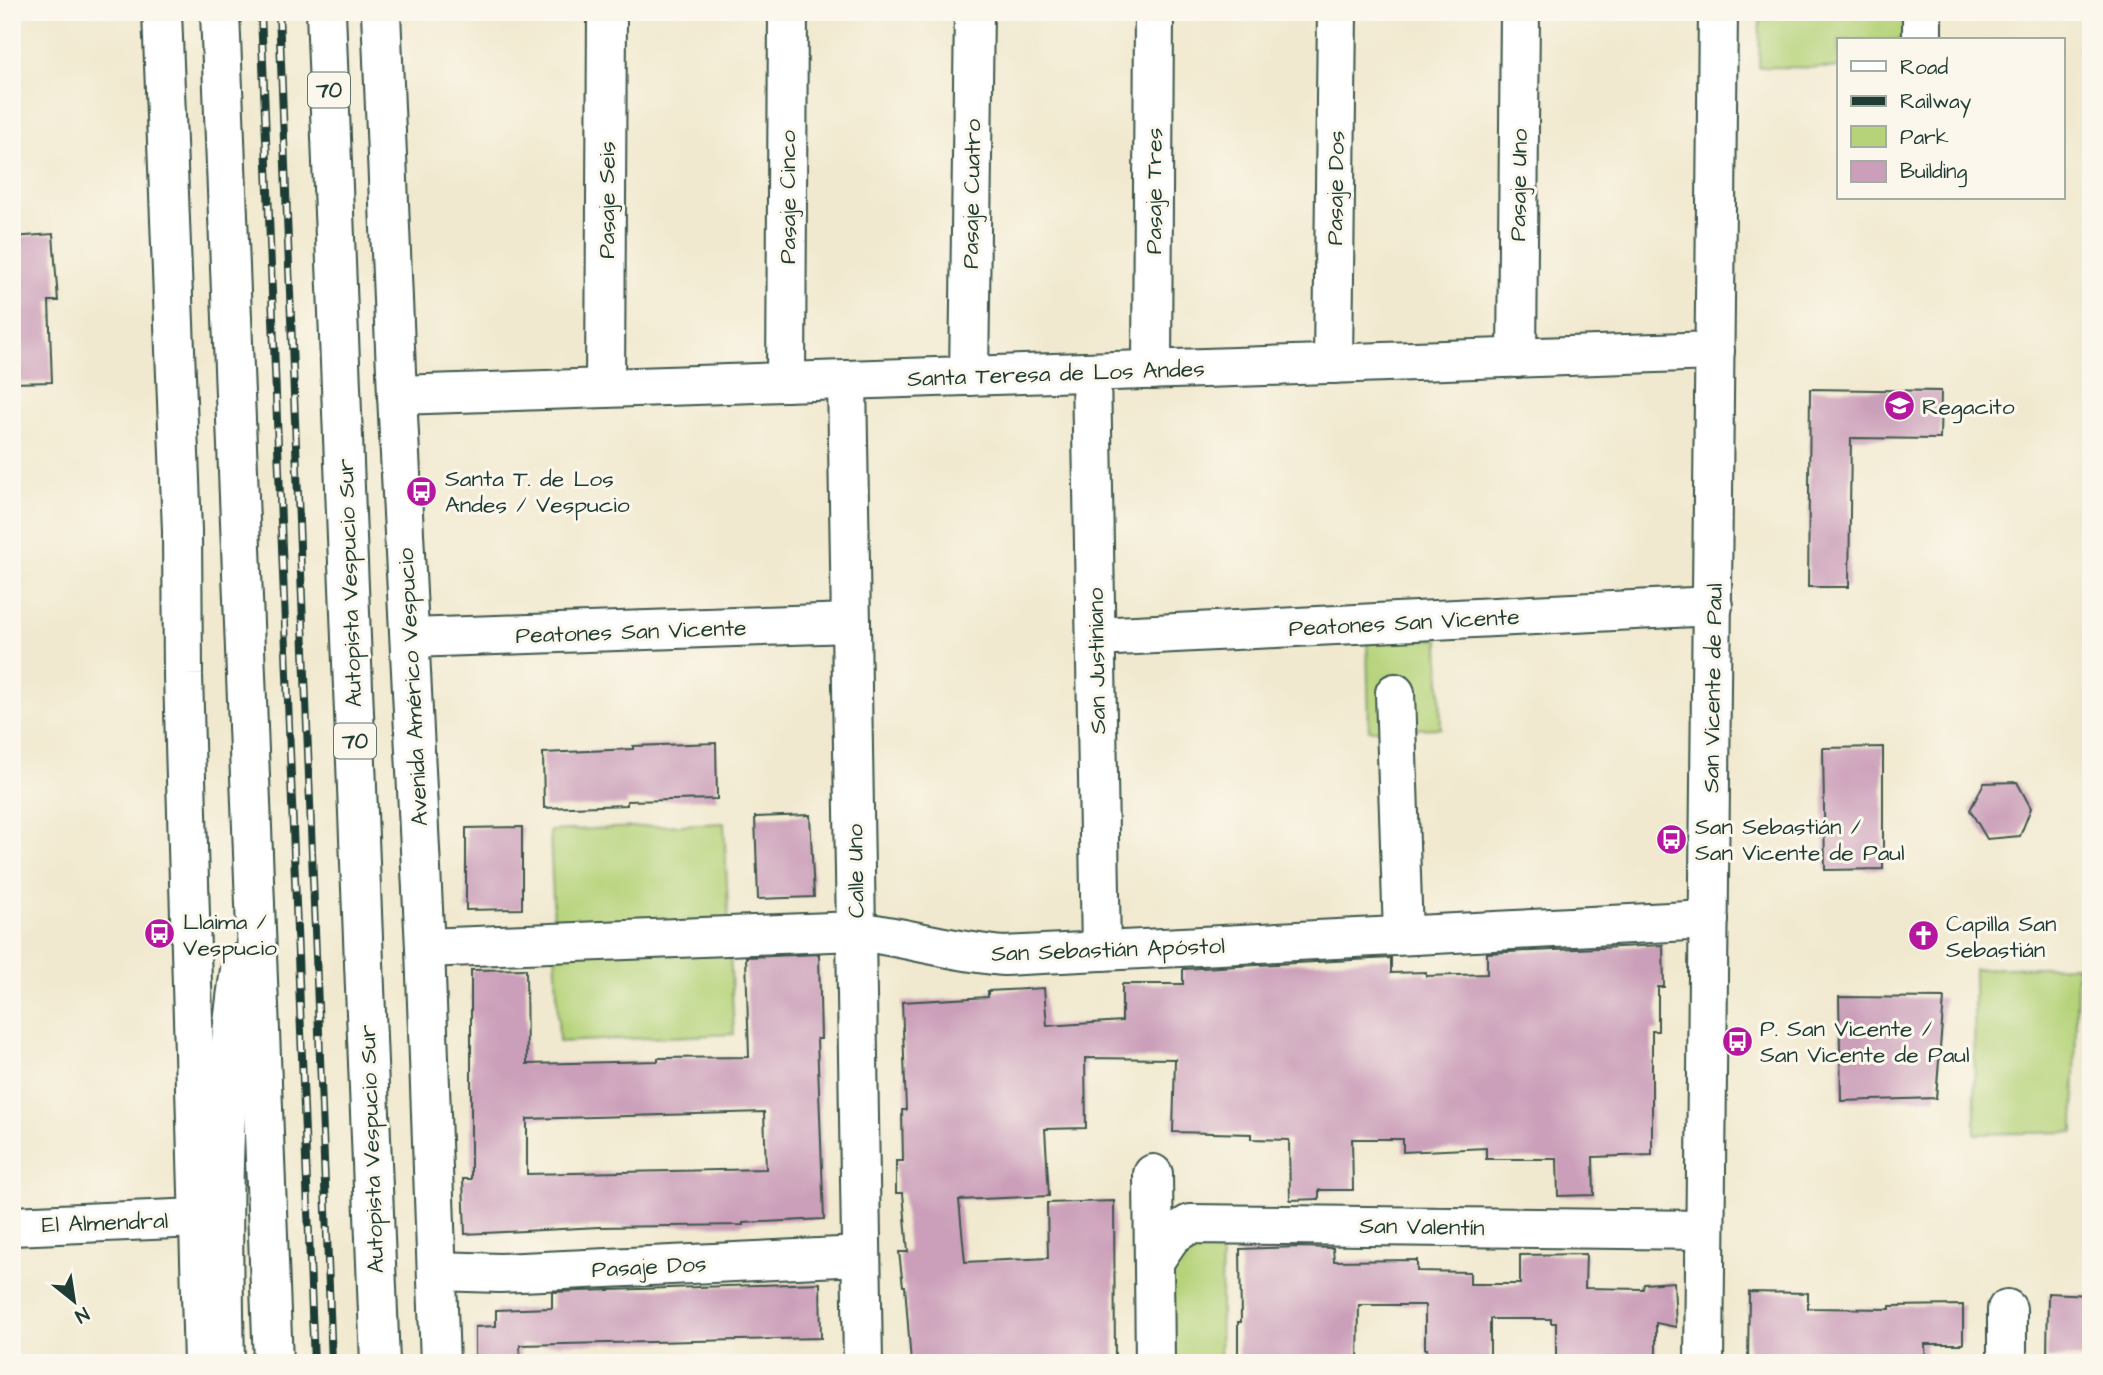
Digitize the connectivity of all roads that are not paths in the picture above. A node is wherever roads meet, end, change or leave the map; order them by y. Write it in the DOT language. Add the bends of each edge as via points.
graph roads {
  1 [pos="162,12"];
  2 [pos="220,12"];
  3 [pos="326,12"];
  4 [pos="381,12"];
  5 [pos="607,12"];
  6 [pos="789,12"];
  7 [pos="974,12"];
  8 [pos="1154,12"];
  9 [pos="1338,12"];
  10 [pos="1520,12"];
  11 [pos="1718,12"];
  12 [pos="1922,12"];
  13 [pos="1922,38"];
  14 [pos="1715,351"];
  15 [pos="1517,358"];
  16 [pos="1333,364"];
  17 [pos="1152,370"];
  18 [pos="1091,372"];
  19 [pos="969,376"];
  20 [pos="848,380"];
  21 [pos="786,382"];
  22 [pos="605,388"];
  23 [pos="397,395"];
  24 [pos="1713,607"];
  25 [pos="851,623"];
  26 [pos="1096,637"];
  27 [pos="410,638"];
  28 [pos="1395,693"];
  29 [pos="254,878"];
  30 [pos="1709,920"];
  31 [pos="856,931"];
  32 [pos="1402,935"];
  33 [pos="425,948"];
  34 [pos="1101,951"];
  35 [pos="1153,1174"];
  36 [pos="374,1204"];
  37 [pos="198,1218"];
  38 [pos="12,1226"];
  39 [pos="1705,1230"];
  40 [pos="861,1256"];
  41 [pos="1155,1260"];
  42 [pos="436,1271"];
  43 [pos="2007,1309"];
  44 [pos="203,1363"];
  45 [pos="225,1363"];
  46 [pos="273,1363"];
  47 [pos="380,1363"];
  48 [pos="406,1363"];
  49 [pos="440,1363"];
  50 [pos="863,1363"];
  51 [pos="1155,1363"];
  52 [pos="1704,1363"];
  53 [pos="2007,1363"];
  1 -- 37 [label="main road" via="182,531"];
  2 -- 29 [label="main road"];
  3 -- 36 [label="main road, Autopista Vespucio Sur / 70"];
  4 -- 23 [label="main road, Avenida Américo Vespucio"];
  5 -- 22 [label="main road, Pasaje Seis"];
  6 -- 21 [label="main road, Pasaje Cinco"];
  7 -- 19 [label="main road, Pasaje Cuatro"];
  8 -- 17 [label="main road, Pasaje Tres"];
  9 -- 16 [label="main road, Pasaje Dos"];
  10 -- 15 [label="main road, Pasaje Uno"];
  11 -- 14 [label="main road, San Vicente de Paul"];
  12 -- 13 [label="main road"];
  14 -- 15 [label="main road, Santa Teresa de Los Andes"];
  14 -- 24 [label="main road, San Vicente de Paul"];
  15 -- 16 [label="main road, Santa Teresa de Los Andes"];
  16 -- 17 [label="main road, Santa Teresa de Los Andes"];
  17 -- 18 [label="main road, Santa Teresa de Los Andes"];
  18 -- 19 [label="main road, Santa Teresa de Los Andes"];
  18 -- 26 [label="main road, San Justiniano"];
  19 -- 20 [label="main road, Santa Teresa de Los Andes"];
  20 -- 21 [label="main road, Santa Teresa de Los Andes"];
  20 -- 25 [label="main road, Calle Uno"];
  21 -- 22 [label="main road, Santa Teresa de Los Andes"];
  22 -- 23 [label="main road, Santa Teresa de Los Andes"];
  23 -- 27 [label="main road, Avenida Américo Vespucio"];
  24 -- 26 [label="main road, Peatones San Vicente"];
  24 -- 30 [label="main road, San Vicente de Paul"];
  25 -- 27 [label="main road, Peatones San Vicente"];
  25 -- 31 [label="main road, Calle Uno"];
  26 -- 34 [label="main road, San Justiniano"];
  27 -- 33 [label="main road, Avenida Américo Vespucio"];
  28 -- 32 [label="main road"];
  29 -- 45 [label="main road" via="232,1021 225,1118"];
  29 -- 46 [label="main road"];
  30 -- 32 [label="main road, San Sebastián Apóstol"];
  30 -- 39 [label="main road, San Vicente de Paul"];
  31 -- 33 [label="main road, San Sebastián Apóstol"];
  31 -- 34 [label="main road, San Sebastián Apóstol" via="1004,956"];
  31 -- 40 [label="main road, Calle Uno"];
  32 -- 34 [label="main road, San Sebastián Apóstol"];
  33 -- 42 [label="main road, Avenida Américo Vespucio"];
  35 -- 41 [label="main road"];
  36 -- 47 [label="main road, Autopista Vespucio Sur / 70"];
  36 -- 48 [label="main road"];
  37 -- 38 [label="main road, El Almendral"];
  37 -- 44 [label="main road"];
  39 -- 41 [label="main road, San Valentín" via="1190,1224 1172,1235"];
  39 -- 52 [label="main road, San Vicente de Paul"];
  40 -- 42 [label="main road, Pasaje Dos" via="500,1273"];
  40 -- 50 [label="main road, Calle Uno"];
  41 -- 51 [label="main road"];
  42 -- 49 [label="main road, Avenida Américo Vespucio"];
  43 -- 53 [label="main road"];
}
